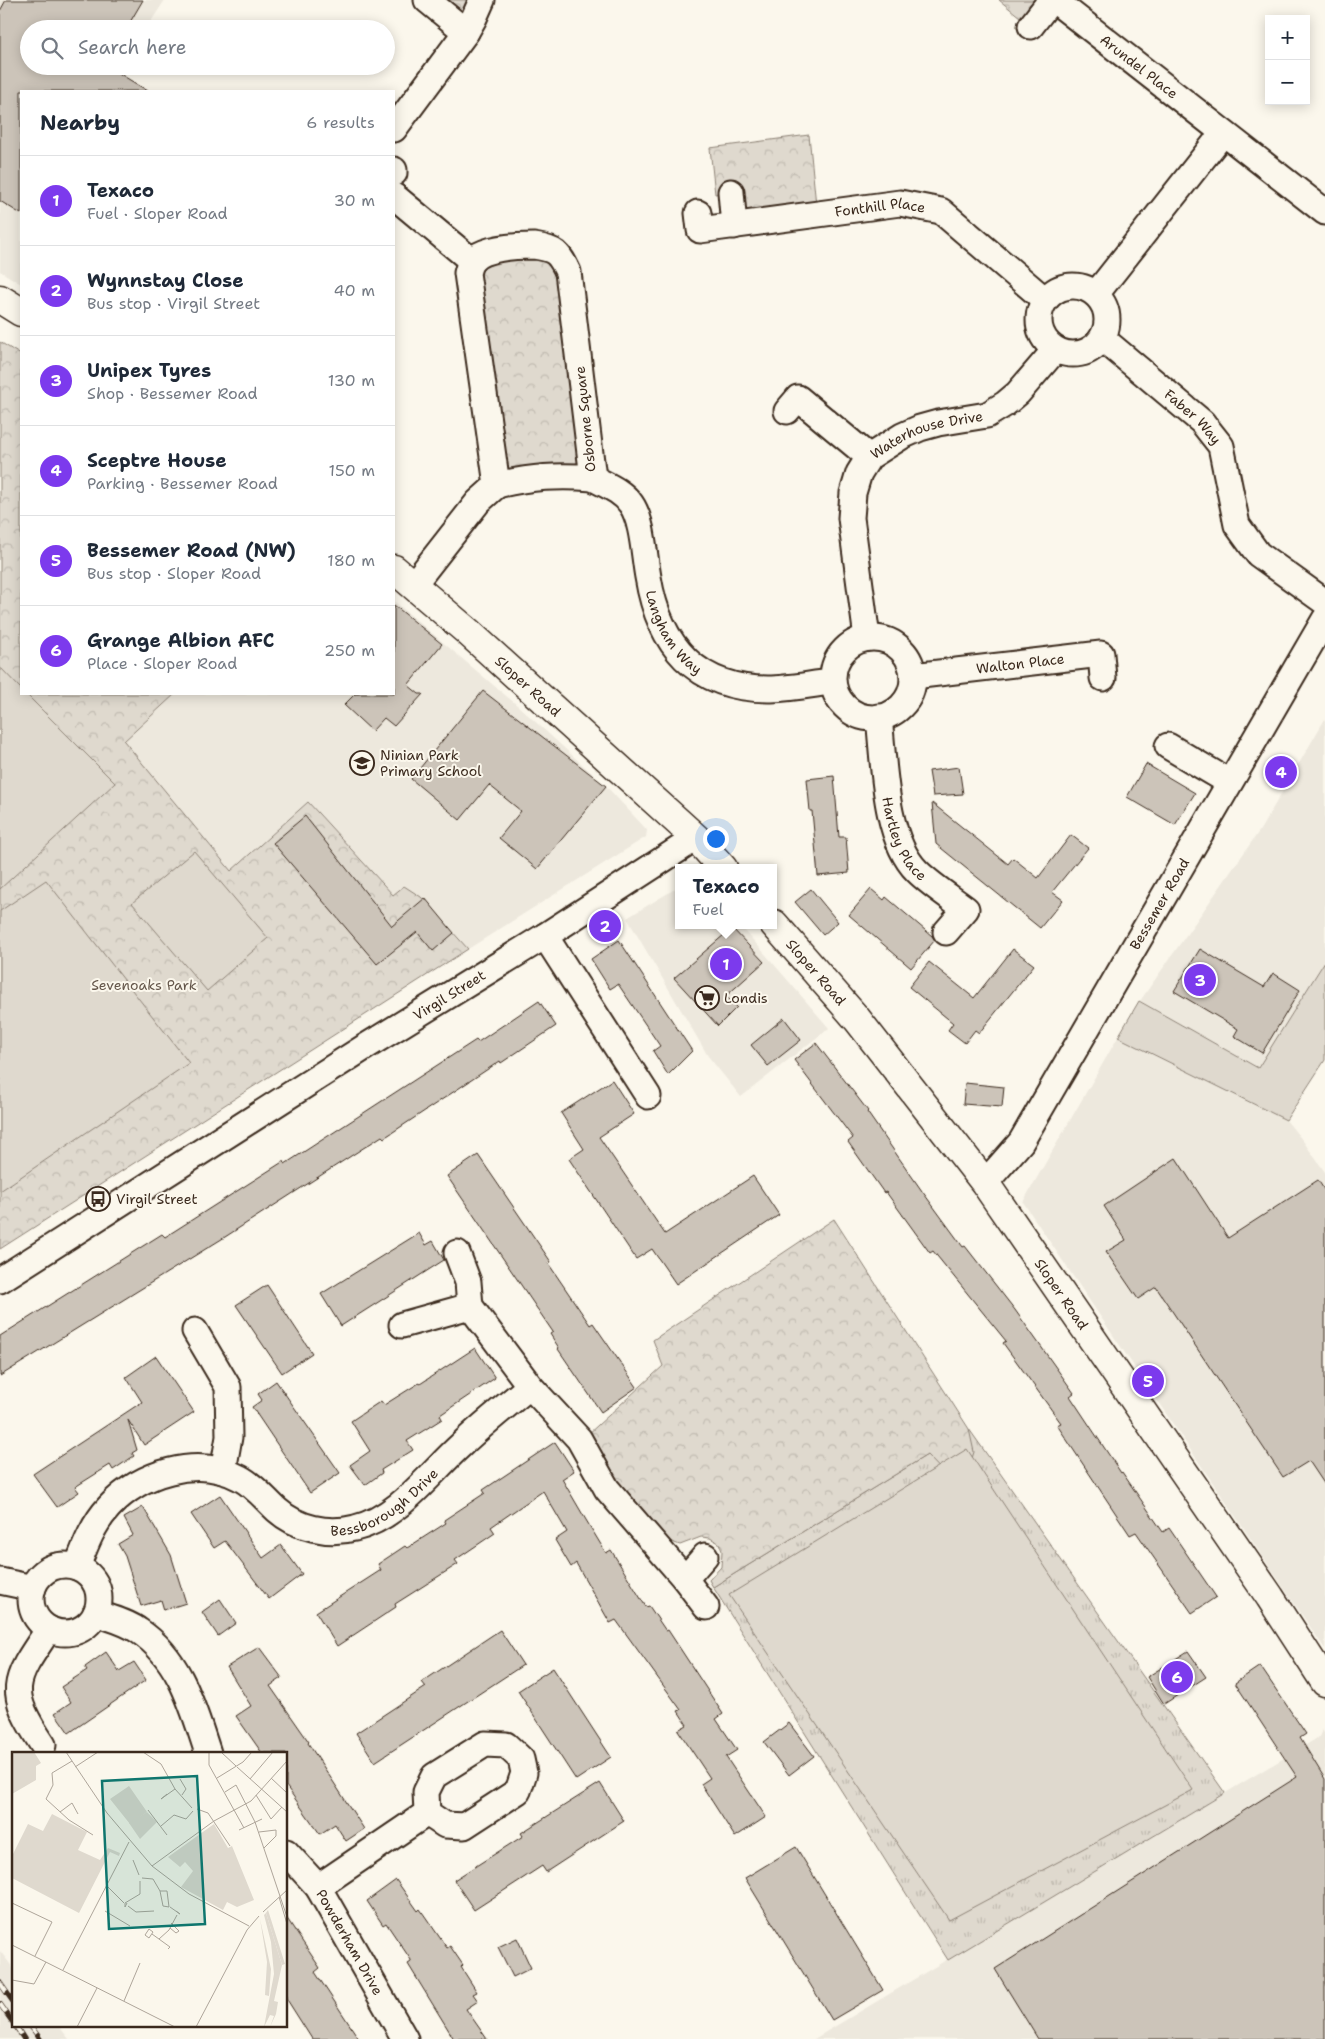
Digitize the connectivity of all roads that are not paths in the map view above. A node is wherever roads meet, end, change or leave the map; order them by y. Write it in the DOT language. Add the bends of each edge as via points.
graph roads {
  1 [pos="427,0"];
  2 [pos="482,0"];
  3 [pos="1052,0"];
  4 [pos="1031,26"];
  5 [pos="466,32"];
  6 [pos="395,128"];
  7 [pos="1222,133"];
  8 [pos="731,192"];
  9 [pos="395,197"];
  10 [pos="1325,212"];
  11 [pos="698,213"];
  12 [pos="734,226"];
  13 [pos="472,261"];
  14 [pos="1096,294"];
  15 [pos="0,299"];
  16 [pos="1045,300"];
  17 [pos="20,311"];
  18 [pos="1102,339"];
  19 [pos="1055,350"];
  20 [pos="787,411"];
  21 [pos="869,457"];
  22 [pos="593,478"];
  23 [pos="497,485"];
  24 [pos="403,577"];
  25 [pos="1325,602"];
  26 [pos="1325,619"];
  27 [pos="867,638"];
  28 [pos="913,676"];
  29 [pos="1103,678"];
  30 [pos="832,682"];
  31 [pos="878,717"];
  32 [pos="1168,746"];
  33 [pos="1229,782"];
  34 [pos="696,838"];
  35 [pos="719,864"];
  36 [pos="777,927"];
  37 [pos="946,932"];
  38 [pos="545,936"];
  39 [pos="648,1096"];
  40 [pos="985,1183"];
  41 [pos="457,1253"];
  42 [pos="0,1280"];
  43 [pos="470,1306"];
  44 [pos="402,1325"];
  45 [pos="195,1331"];
  46 [pos="530,1386"];
  47 [pos="223,1471"];
  48 [pos="705,1556"];
  49 [pos="77,1567"];
  50 [pos="685,1579"];
  51 [pos="0,1581"];
  52 [pos="33,1588"];
  53 [pos="706,1607"];
  54 [pos="96,1613"];
  55 [pos="49,1629"];
  56 [pos="1325,1682"];
  57 [pos="43,1745"];
  58 [pos="208,1752"];
  59 [pos="427,1813"];
  60 [pos="288,1854"];
  61 [pos="318,1887"];
  62 [pos="405,2039"];
  1 -- 5 [label="street"];
  2 -- 5 [label="street"];
  3 -- 4 [label="street, Arundel Place"];
  3 -- 7 [label="street, Arundel Place"];
  5 -- 6 [label="street"];
  7 -- 10 [label="street, Arundel Place"];
  7 -- 14 [label="street"];
  8 -- 12 [label="street"];
  9 -- 13 [label="street"];
  11 -- 12 [label="street, Fonthill Place" via="700,230"];
  12 -- 16 [label="street, Fonthill Place" via="900,203 941,211"];
  13 -- 22 [label="street, Osborne Square" via="485,252 527,246 550,248 561,256 568,272"];
  13 -- 23 [label="street" via="467,273 468,289"];
  14 -- 16 [label="street" via="1077,286 1065,287"];
  14 -- 18 [label="street" via="1108,315"];
  15 -- 17 [label="street"];
  16 -- 19 [label="street" via="1039,319 1040,330"];
  18 -- 19 [label="street" via="1084,353 1072,355"];
  18 -- 25 [label="street, Faber Way" via="1202,422 1221,446 1238,525 1258,554"];
  19 -- 21 [label="street, Waterhouse Drive" via="1005,404 987,414 920,428"];
  20 -- 21 [label="street" via="798,398"];
  21 -- 27 [label="street, Waterhouse Drive" via="855,486 851,518"];
  22 -- 23 [label="street, Osborne Square" via="529,478"];
  22 -- 30 [label="street, Langham Way" via="614,489 630,503 638,519 652,600 660,623 683,657 702,672 748,688"];
  23 -- 24 [label="street"];
  24 -- 34 [label="street, Sloper Road"];
  26 -- 33 [label="street, Bessemer Road"];
  27 -- 28 [label="street" via="881,638 905,653"];
  27 -- 30 [label="street" via="841,653"];
  28 -- 29 [label="street, Walton Place" via="1101,654"];
  28 -- 31 [label="street" via="905,702 895,711"];
  30 -- 31 [label="street" via="846,707 858,715"];
  31 -- 37 [label="street, Hartley Place" via="891,820 898,841 916,871 966,908"];
  32 -- 33 [label="street"];
  33 -- 40 [label="street, Bessemer Road" via="1024,1136"];
  34 -- 35 [label="street, Sloper Road"];
  34 -- 38 [label="street, Virgil Street"];
  36 -- 40 [label="street, Sloper Road" via="857,1019"];
  38 -- 39 [label="street"];
  38 -- 42 [label="street, Virgil Street" via="356,1052"];
  40 -- 56 [label="street, Sloper Road" via="1270,1596"];
  41 -- 43 [label="street" via="468,1282"];
  43 -- 44 [label="street"];
  43 -- 46 [label="street"];
  45 -- 47 [label="street" via="228,1387 229,1437"];
  46 -- 47 [label="street, Bessborough Drive" via="460,1445 410,1496 378,1518 355,1528 307,1528 277,1510 259,1491 240,1478"];
  46 -- 50 [label="street" via="579,1439 607,1488"];
  47 -- 49 [label="street, Bessborough Drive" via="193,1466 172,1470 127,1490 108,1508 90,1536"];
  48 -- 50 [label="street"];
  49 -- 52 [label="street" via="49,1569"];
  49 -- 54 [label="street" via="88,1573 97,1586 100,1600"];
  50 -- 53 [label="street"];
  51 -- 52 [label="street"];
  52 -- 55 [label="street" via="34,1610"];
  54 -- 55 [label="street" via="86,1626 75,1631 67,1633"];
  54 -- 58 [label="street" via="139,1630 166,1654 182,1680"];
  55 -- 57 [label="street" via="23,1668 18,1684 20,1704 26,1719"];
  59 -- 61 [label="street"];
  60 -- 61 [label="street, Powderham Drive"];
  61 -- 62 [label="street, Powderham Drive"];
}
